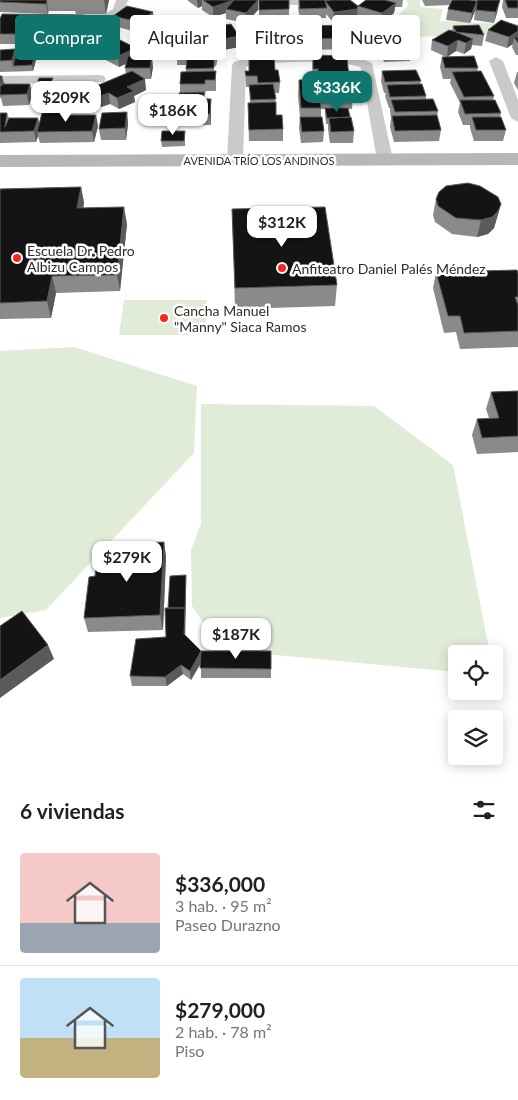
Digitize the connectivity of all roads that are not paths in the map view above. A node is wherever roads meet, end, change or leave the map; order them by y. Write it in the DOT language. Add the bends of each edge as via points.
graph roads {
  1 [pos="122,0"];
  2 [pos="250,0"];
  3 [pos="342,0"];
  4 [pos="112,15"];
  5 [pos="496,61"];
  6 [pos="99,79"];
  7 [pos="0,80"];
  8 [pos="518,118"];
  9 [pos="235,160"];
  10 [pos="385,160"];
  11 [pos="0,161"];
  12 [pos="517,161"];
  1 -- 4 [label="street" via="119,11"];
  2 -- 3 [label="street"];
  5 -- 8 [label="street"];
  6 -- 7 [label="street"];
  9 -- 10 [label="street, AVENIDA TRÍO LOS ANDINOS"];
  9 -- 10 [label="street" via="239,66 254,60 303,59 355,60 367,66"];
  9 -- 11 [label="street, AVENIDA TRÍO LOS ANDINOS"];
  10 -- 12 [label="street, AVENIDA TRÍO LOS ANDINOS"];
}
